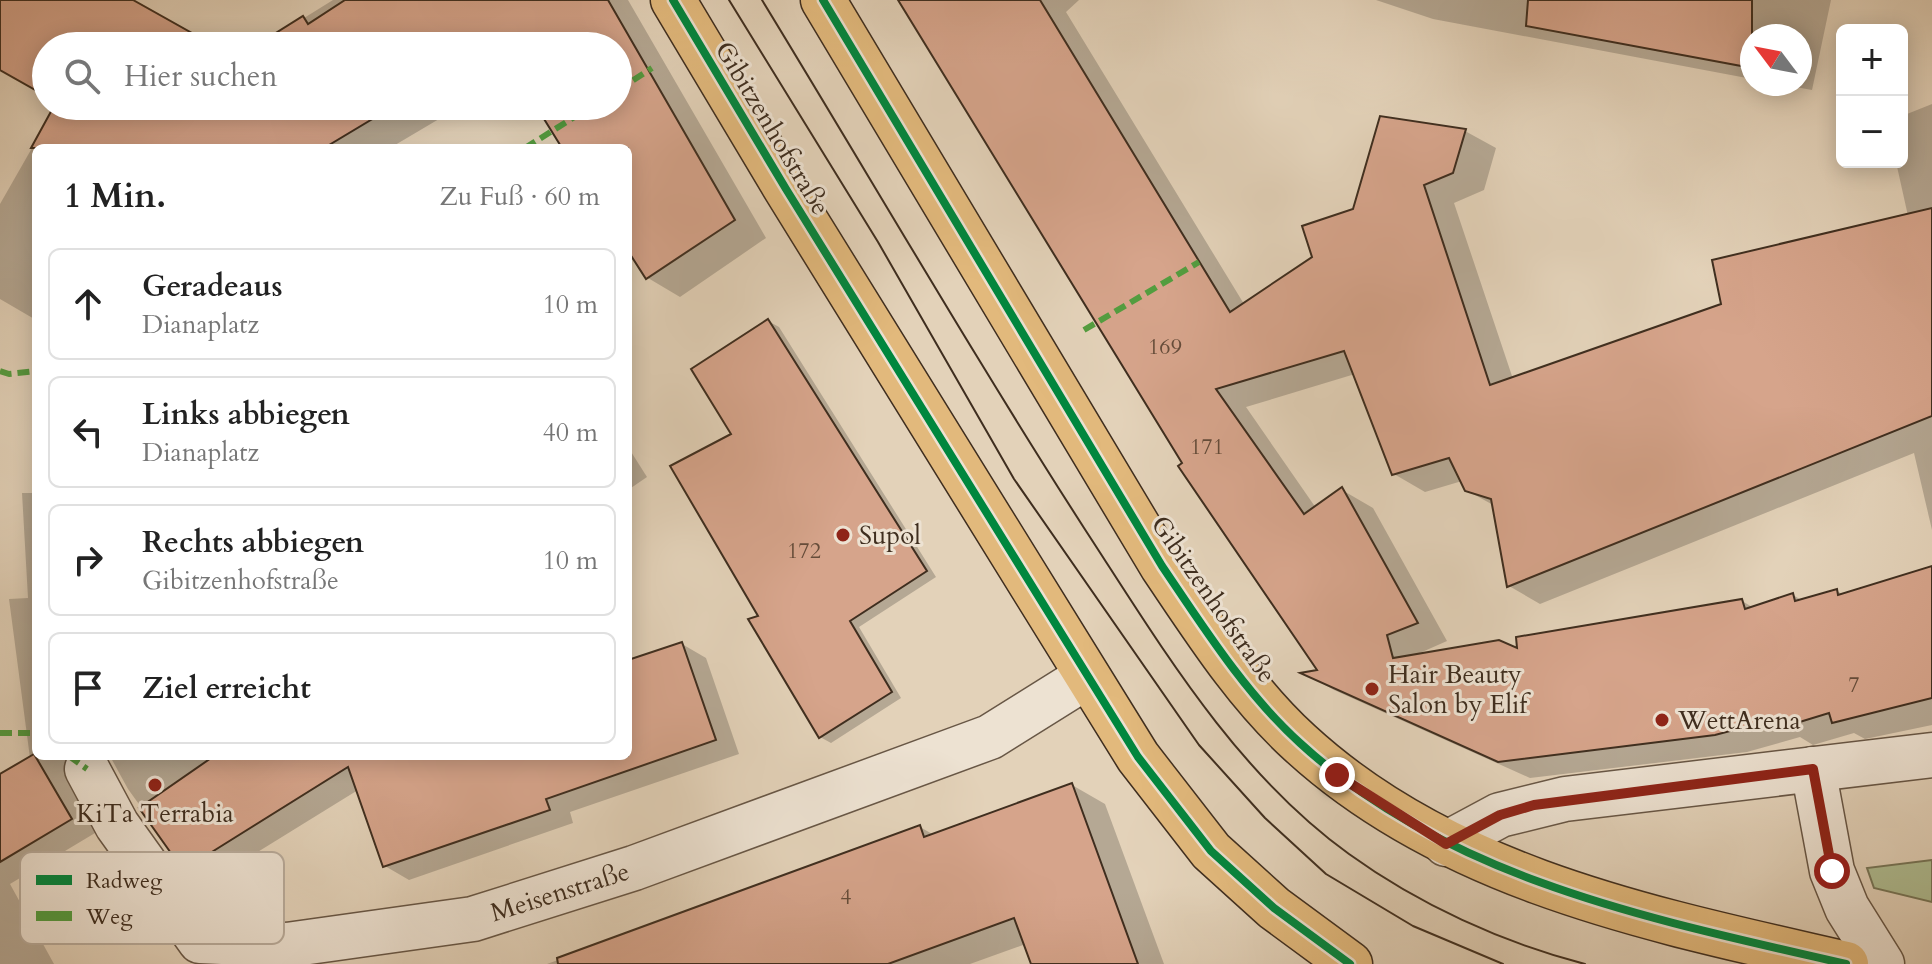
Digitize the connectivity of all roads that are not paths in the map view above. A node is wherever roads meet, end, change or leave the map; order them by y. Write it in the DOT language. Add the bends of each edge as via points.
graph roads {
  1 [pos="673,0"];
  2 [pos="823,0"];
  3 [pos="1086,677"];
  4 [pos="1932,755"];
  5 [pos="87,769"];
  6 [pos="1813,769"];
  7 [pos="1446,844"];
  8 [pos="136,852"];
  9 [pos="265,944"];
  10 [pos="1350,964"];
  11 [pos="1846,964"];
  12 [pos="1882,964"];
  1 -- 3 [label="main road, Gibitzenhofstraße"];
  2 -- 7 [label="main road, Gibitzenhofstraße" via="1155,556 1221,651 1298,742 1337,775"];
  3 -- 9 [label="street, Meisenstraße" via="990,737 634,868 473,919"];
  3 -- 10 [label="main road, Gibitzenhofstraße" via="1138,757 1211,851 1274,908"];
  4 -- 6 [label="street"];
  5 -- 8 [label="street, Meisenstraße"];
  6 -- 7 [label="street" via="1565,799 1500,815"];
  6 -- 12 [label="street" via="1832,871 1847,908"];
  7 -- 11 [label="main road, Gibitzenhofstraße" via="1601,902"];
}
